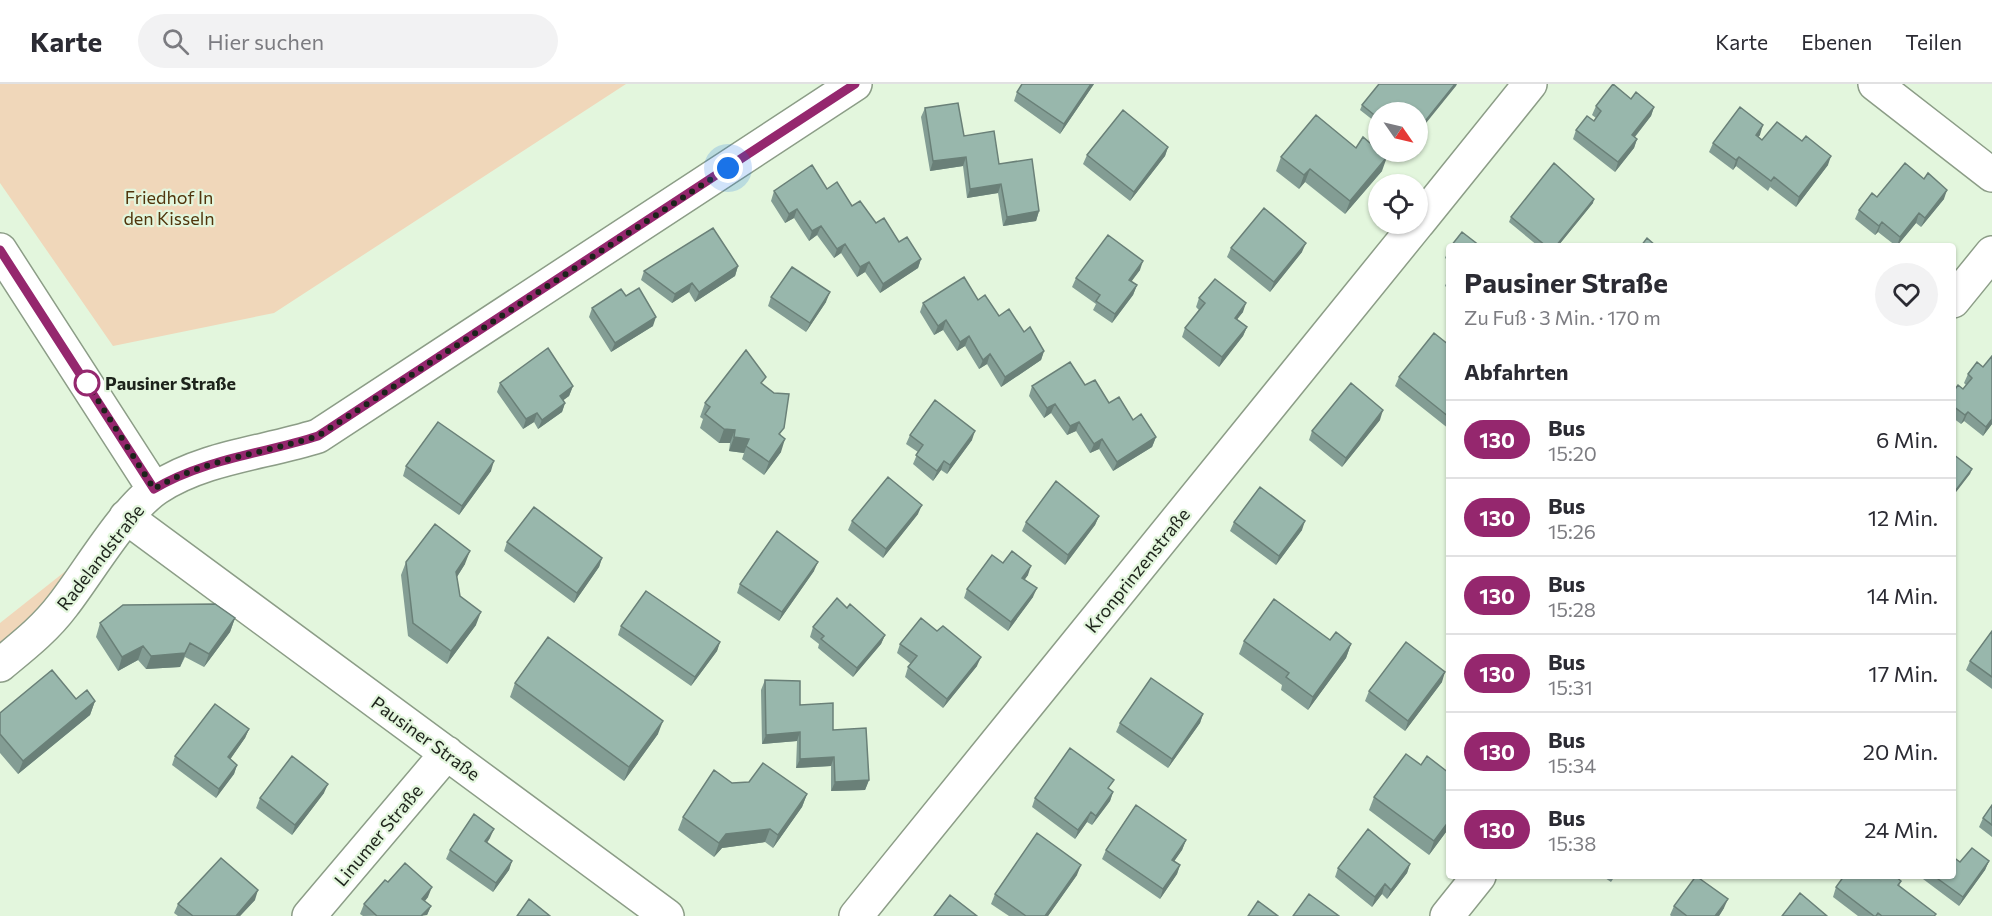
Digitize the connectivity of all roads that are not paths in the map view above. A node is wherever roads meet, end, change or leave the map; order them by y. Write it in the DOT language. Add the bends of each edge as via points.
graph roads {
  1 [pos="855,84"];
  2 [pos="1530,84"];
  3 [pos="1875,84"];
  4 [pos="1992,175"];
  5 [pos="1428,209"];
  6 [pos="1408,234"];
  7 [pos="0,250"];
  8 [pos="1992,253"];
  9 [pos="1956,297"];
  10 [pos="154,489"];
  11 [pos="126,517"];
  12 [pos="0,665"];
  13 [pos="447,753"];
  14 [pos="1477,879"];
  15 [pos="309,916"];
  16 [pos="667,916"];
  17 [pos="856,916"];
  18 [pos="1446,916"];
  1 -- 10 [label="street, Radelandstraße" via="318,436 229,458 179,475"];
  2 -- 5 [label="street, Kronprinzenstraße"];
  3 -- 4 [label="street"];
  6 -- 17 [label="street, Kronprinzenstraße"];
  7 -- 10 [label="street"];
  8 -- 9 [label="street"];
  10 -- 11 [label="street, Radelandstraße"];
  11 -- 12 [label="street, Radelandstraße" via="62,608 41,632"];
  11 -- 13 [label="street, Pausiner Straße"];
  13 -- 15 [label="street, Linumer Straße"];
  13 -- 16 [label="street, Pausiner Straße"];
  14 -- 18 [label="street"];
}
